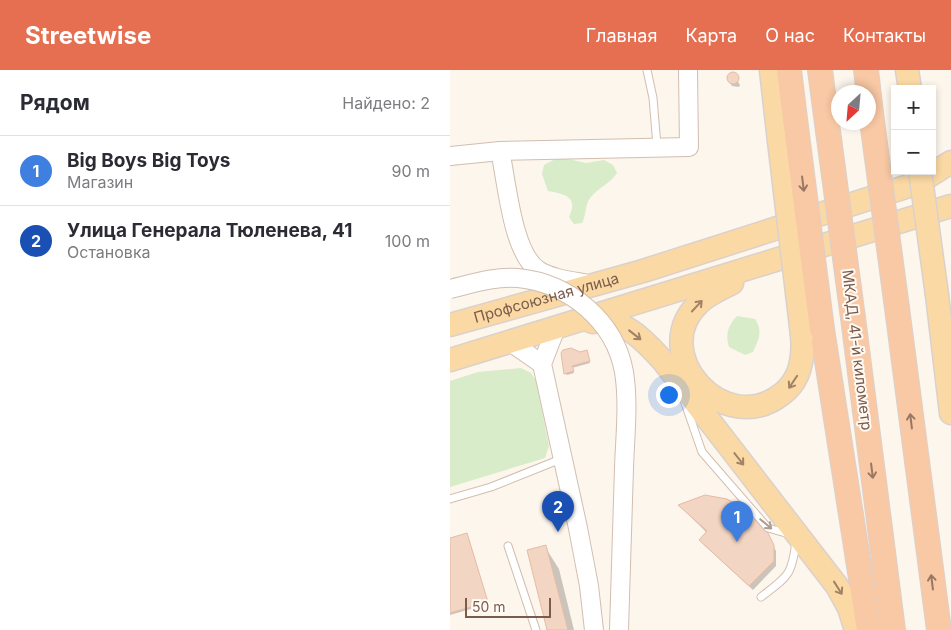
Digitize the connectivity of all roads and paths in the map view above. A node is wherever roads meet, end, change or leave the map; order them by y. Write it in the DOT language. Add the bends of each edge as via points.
graph roads {
  1 [pos="648,70"];
  2 [pos="688,70"];
  3 [pos="771,70"];
  4 [pos="789,70"];
  5 [pos="820,70"];
  6 [pos="866,70"];
  7 [pos="907,70"];
  8 [pos="909,85"];
  9 [pos="788,138"];
  10 [pos="658,147"];
  11 [pos="500,152"];
  12 [pos="450,156"];
  13 [pos="951,162"];
  14 [pos="951,174"];
  15 [pos="919,177"];
  16 [pos="938,213"];
  17 [pos="762,264"];
  18 [pos="590,284"];
  19 [pos="450,290"];
  20 [pos="450,325"];
  21 [pos="565,326"];
  22 [pos="812,332"];
  23 [pos="510,342"];
  24 [pos="450,360"];
  25 [pos="542,364"];
  26 [pos="951,413"];
  27 [pos="564,458"];
  28 [pos="450,499"];
  29 [pos="797,536"];
  30 [pos="508,546"];
  31 [pos="618,589"];
  32 [pos="762,597"];
  33 [pos="536,630"];
  34 [pos="594,630"];
  35 [pos="618,630"];
  36 [pos="624,630"];
  37 [pos="856,630"];
  38 [pos="868,630"];
  39 [pos="893,630"];
  40 [pos="938,630"];
  1 -- 10 [label="lane"];
  2 -- 10 [label="street" via="689,147"];
  3 -- 9 [label="main road"];
  4 -- 9 [label="highway"];
  5 -- 39 [label="highway, МКАД, 41-й километр, one-way, bridge"];
  40 -- 6 [label="highway, one-way, bridge"];
  7 -- 8 [label="main road"];
  9 -- 22 [label="highway, one-way, bridge"];
  9 -- 22 [label="main road, bridge" via="793,242"];
  10 -- 11 [label="street"];
  11 -- 12 [label="street"];
  11 -- 18 [label="street" via="518,238 526,259 538,270 553,276"];
  13 -- 15 [label="main road"];
  14 -- 15 [label="main road, Профсоюзная улица"];
  15 -- 18 [label="main road, Профсоюзная улица" via="643,271"];
  15 -- 26 [label="main road, bridge"];
  16 -- 17 [label="main road"];
  17 -- 21 [label="main road"];
  22 -- 17 [label="main road, one-way" via="797,376 785,392 768,403 749,407 729,405 712,396 691,374 682,346 684,327 693,310 707,297"];
  18 -- 20 [label="main road, Профсоюзная улица"];
  19 -- 31 [label="street, bridge" via="492,280 517,278 540,282 561,290 593,312 616,346 624,371 626,394"];
  21 -- 23 [label="main road"];
  21 -- 25 [label="street"];
  21 -- 29 [label="main road, one-way" via="609,320 619,323 651,347"];
  22 -- 38 [label="highway" via="839,442"];
  23 -- 24 [label="main road"];
  23 -- 25 [label="street"];
  25 -- 27 [label="street"];
  27 -- 28 [label="lane" via="491,487"];
  27 -- 34 [label="street" via="589,586"];
  29 -- 32 [label="lane" via="794,564 788,576"];
  29 -- 37 [label="main road, one-way" via="837,586"];
  30 -- 33 [label="lane"];
  31 -- 35 [label="street"];
  31 -- 36 [label="lane"];
}
